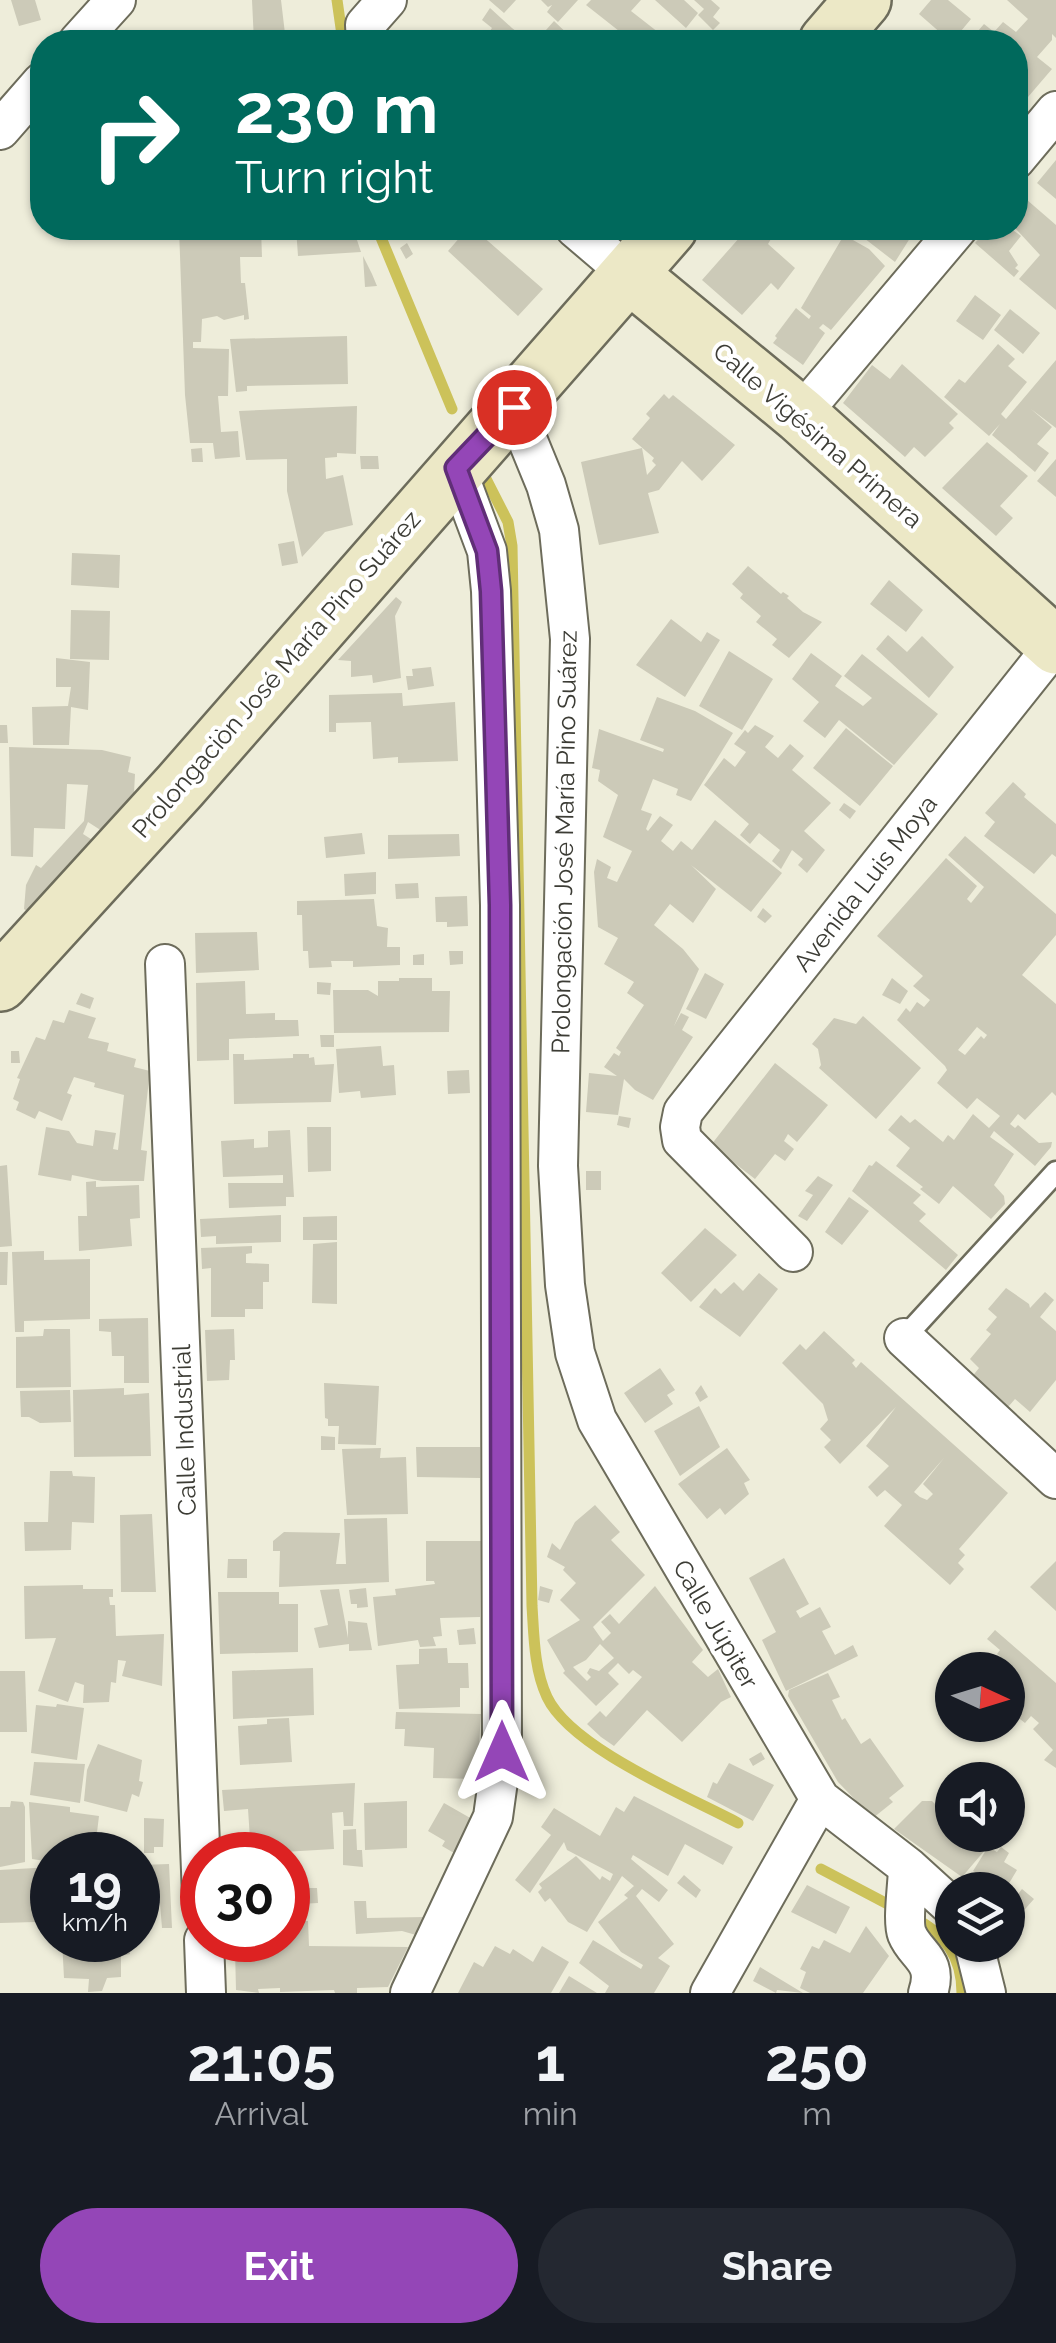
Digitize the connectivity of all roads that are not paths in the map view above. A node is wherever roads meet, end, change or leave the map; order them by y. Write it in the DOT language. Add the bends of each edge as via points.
graph roads {
  1 [pos="116,0"];
  2 [pos="388,0"];
  3 [pos="864,0"];
  4 [pos="89,30"];
  5 [pos="365,30"];
  6 [pos="838,30"];
  7 [pos="30,96"];
  8 [pos="1056,111"];
  9 [pos="0,130"];
  10 [pos="1028,144"];
  11 [pos="590,240"];
  12 [pos="659,240"];
  13 [pos="948,240"];
  14 [pos="629,274"];
  15 [pos="514,407"];
  16 [pos="800,415"];
  17 [pos="456,468"];
  18 [pos="1055,644"];
  19 [pos="165,964"];
  20 [pos="0,983"];
  21 [pos="1056,1172"];
  22 [pos="793,1252"];
  23 [pos="565,1285"];
  24 [pos="904,1338"];
  25 [pos="1056,1480"];
  26 [pos="820,1799"];
  27 [pos="199,1832"];
  28 [pos="908,1881"];
  29 [pos="935,1898"];
  30 [pos="205,1962"];
  31 [pos="978,1962"];
  32 [pos="206,1993"];
  33 [pos="410,1993"];
  34 [pos="710,1993"];
  35 [pos="928,1993"];
  36 [pos="986,1993"];
  1 -- 4 [label="street"];
  2 -- 5 [label="street"];
  3 -- 6 [label="main road"];
  7 -- 9 [label="street"];
  8 -- 10 [label="street"];
  11 -- 14 [label="street, Calle Vigésima Primera"];
  12 -- 14 [label="main road, Prolongaciòn José María Pino Suárez"];
  13 -- 16 [label="street"];
  14 -- 15 [label="main road, Prolongaciòn José María Pino Suárez"];
  14 -- 16 [label="main road, Calle Vigésima Primera"];
  15 -- 17 [label="main road, Prolongaciòn José María Pino Suárez"];
  15 -- 23 [label="street, Prolongación José María Pino Suárez" via="559,530 570,639 558,1166"];
  16 -- 18 [label="main road, Calle Vigésima Primera"];
  17 -- 20 [label="main road, Prolongaciòn José María Pino Suárez"];
  17 -- 33 [label="street" via="487,551 491,591 500,905 502,1752 493,1817"];
  18 -- 22 [label="street, Avenida Luis Moya" via="683,1112 682,1140"];
  19 -- 27 [label="street, Calle Industrial"];
  21 -- 24 [label="lane"];
  23 -- 26 [label="street, Calle Júpiter" via="575,1353 597,1420"];
  24 -- 25 [label="street"];
  26 -- 28 [label="street, Calle Júpiter"];
  26 -- 34 [label="street"];
  28 -- 29 [label="street, Calle Júpiter"];
  28 -- 35 [label="street" via="907,1933 928,1960"];
  30 -- 32 [label="street"];
  31 -- 36 [label="street"];
}
